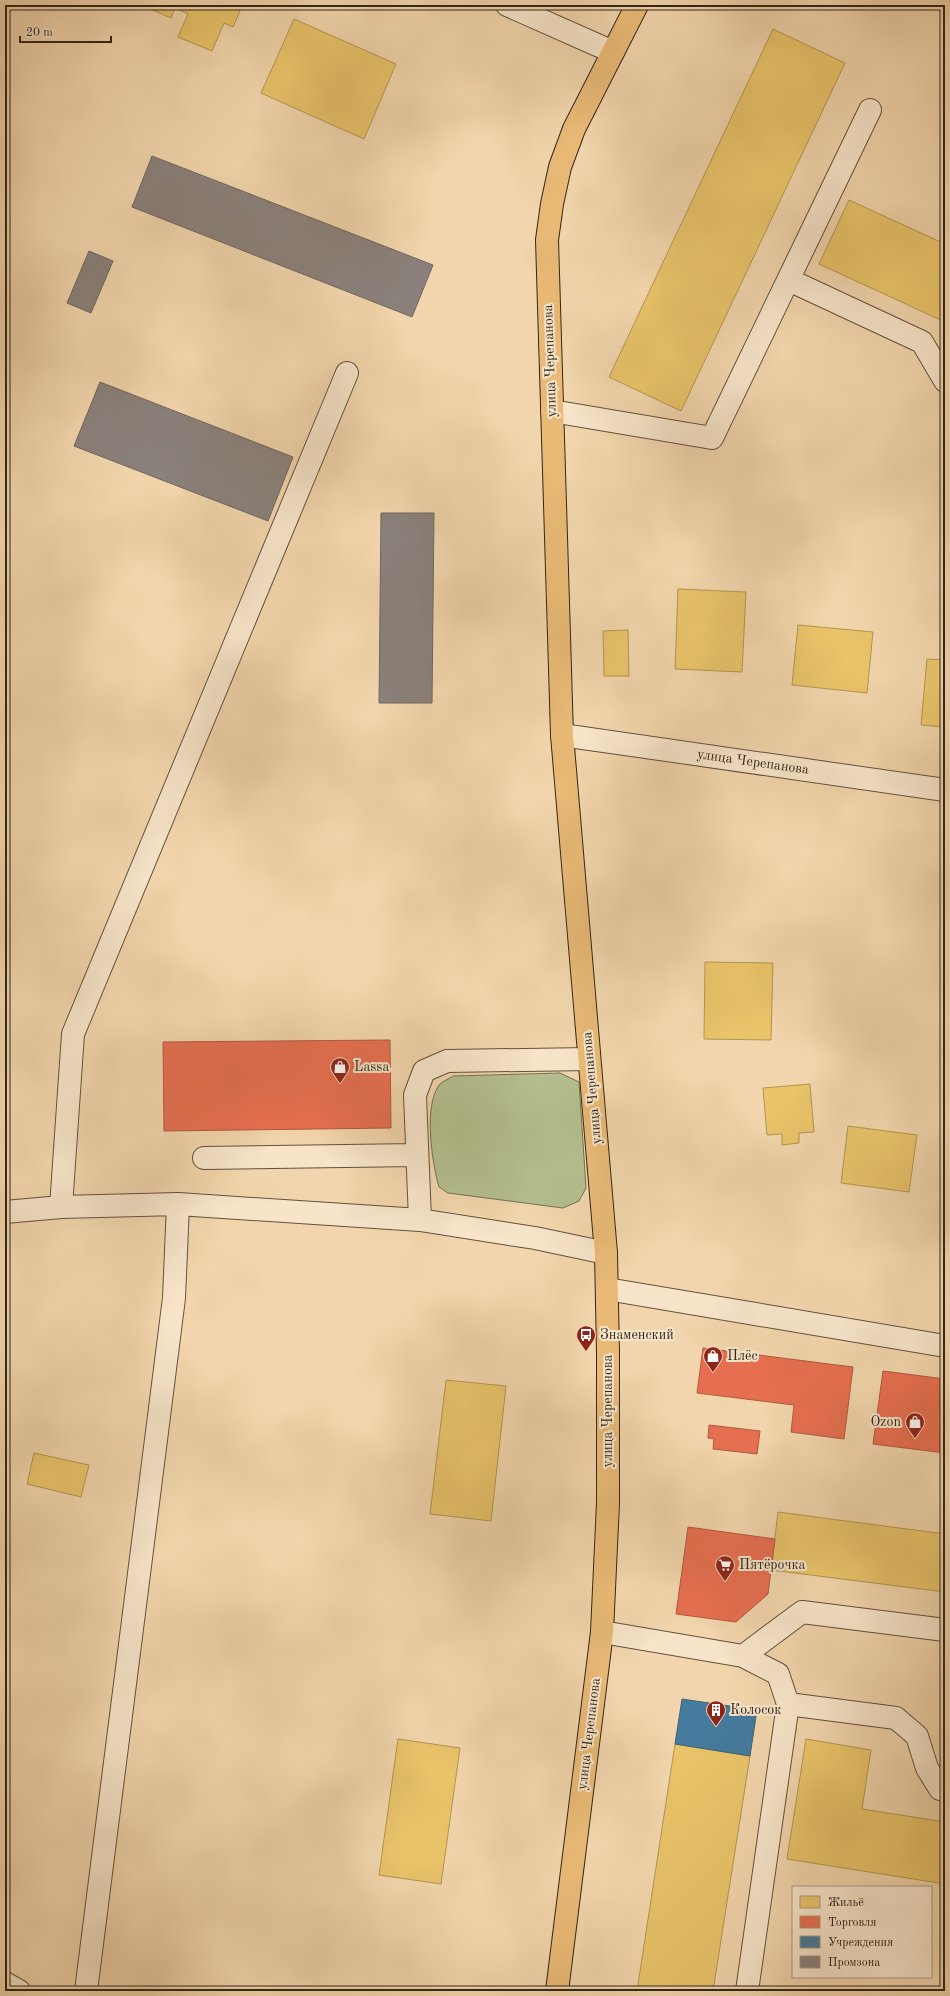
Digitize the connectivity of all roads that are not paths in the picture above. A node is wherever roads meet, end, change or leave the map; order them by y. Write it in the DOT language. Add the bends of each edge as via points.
graph roads {
  1 [pos="507,5"];
  2 [pos="637,5"];
  3 [pos="613,52"];
  4 [pos="870,110"];
  5 [pos="789,280"];
  6 [pos="347,373"];
  7 [pos="945,380"];
  8 [pos="552,411"];
  9 [pos="562,735"];
  10 [pos="945,790"];
  11 [pos="589,1059"];
  12 [pos="417,1155"];
  13 [pos="204,1158"];
  14 [pos="178,1204"];
  15 [pos="62,1207"];
  16 [pos="5,1212"];
  17 [pos="420,1220"];
  18 [pos="606,1253"];
  19 [pos="607,1289"];
  20 [pos="945,1346"];
  21 [pos="945,1630"];
  22 [pos="602,1632"];
  23 [pos="743,1656"];
  24 [pos="788,1704"];
  25 [pos="945,1790"];
  26 [pos="5,1983"];
  27 [pos="19,1991"];
  28 [pos="86,1991"];
  29 [pos="557,1991"];
  30 [pos="747,1991"];
  1 -- 3 [label="street"];
  2 -- 3 [label="main road, улица Черепанова"];
  3 -- 8 [label="main road, улица Черепанова" via="574,129 560,167 552,204 547,240"];
  4 -- 5 [label="street"];
  5 -- 7 [label="street" via="922,342"];
  5 -- 8 [label="street" via="712,438"];
  6 -- 15 [label="street" via="73,1034"];
  8 -- 9 [label="main road, улица Черепанова"];
  9 -- 10 [label="street, улица Черепанова"];
  9 -- 11 [label="main road, улица Черепанова"];
  11 -- 12 [label="street" via="447,1061 424,1071 415,1095"];
  11 -- 18 [label="main road, улица Черепанова"];
  12 -- 13 [label="street"];
  12 -- 17 [label="street"];
  14 -- 15 [label="street"];
  14 -- 17 [label="street"];
  14 -- 28 [label="street" via="174,1298"];
  15 -- 16 [label="street"];
  17 -- 18 [label="street" via="535,1238"];
  18 -- 19 [label="main road, улица Черепанова"];
  19 -- 20 [label="street"];
  19 -- 22 [label="main road, улица Черепанова" via="608,1504"];
  21 -- 23 [label="street" via="802,1612"];
  22 -- 23 [label="street"];
  22 -- 29 [label="main road, улица Черепанова"];
  23 -- 24 [label="street" via="778,1674"];
  24 -- 25 [label="street" via="896,1718 917,1736 927,1768 940,1789"];
  24 -- 30 [label="street"];
  26 -- 27 [label="street"];
}
